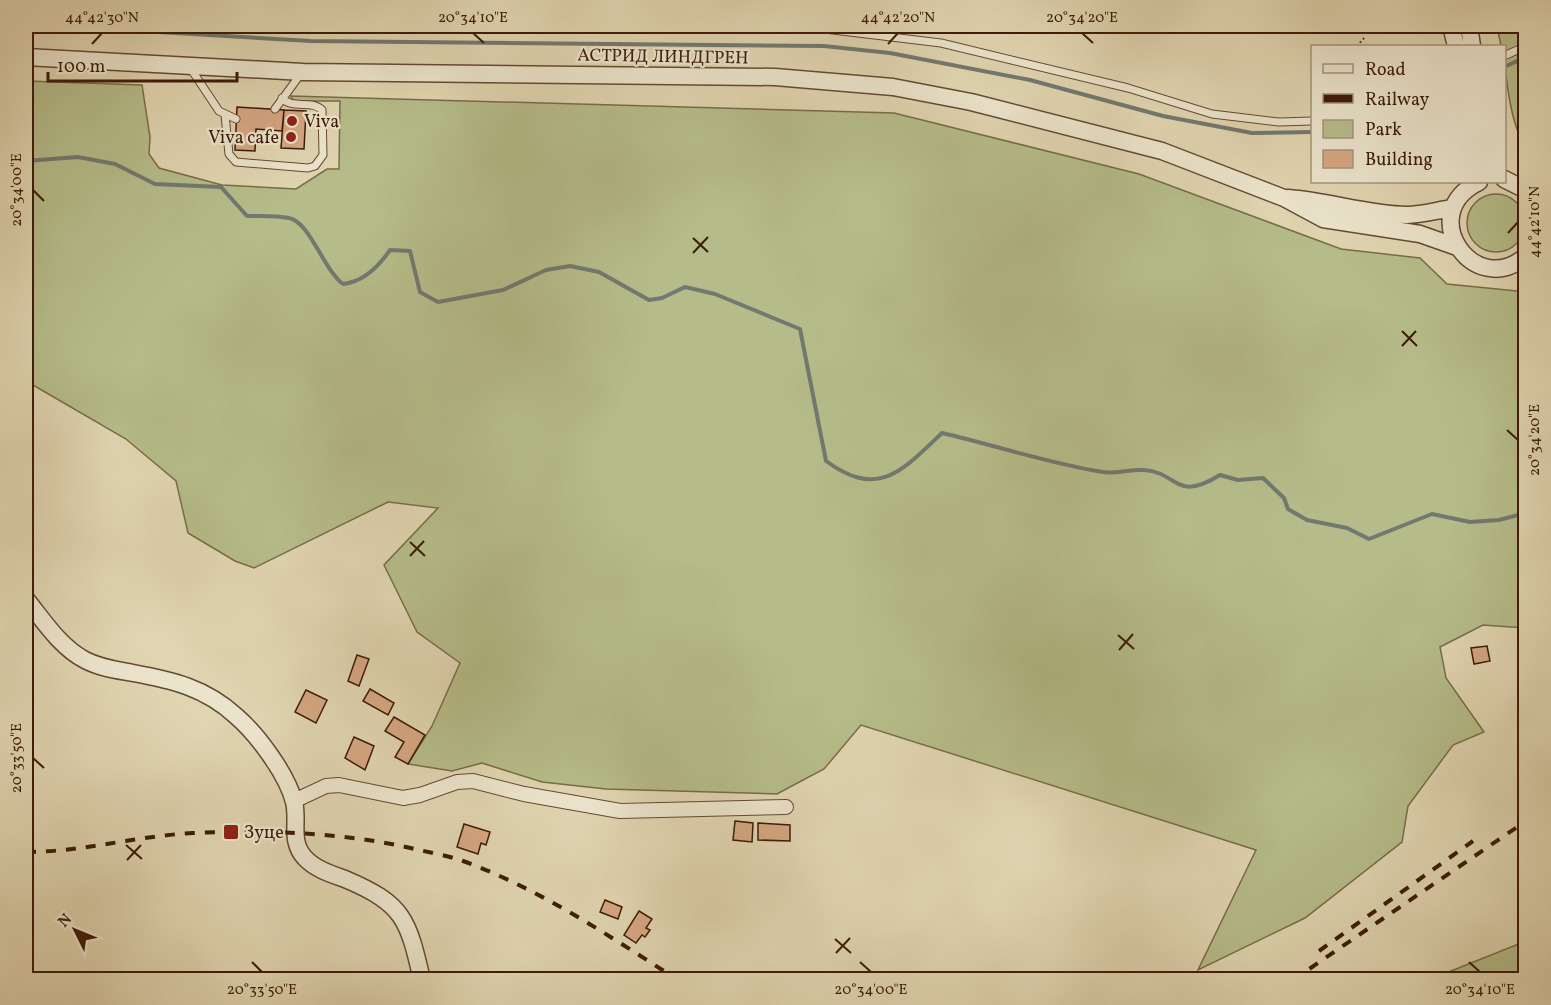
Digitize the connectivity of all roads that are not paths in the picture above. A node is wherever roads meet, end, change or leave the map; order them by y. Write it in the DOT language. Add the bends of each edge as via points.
graph roads {
  1 [pos="308,26"];
  2 [pos="1526,46"];
  3 [pos="1506,55"];
  4 [pos="26,57"];
  5 [pos="189,67"];
  6 [pos="303,72"];
  7 [pos="282,98"];
  8 [pos="275,109"];
  9 [pos="225,115"];
  10 [pos="236,119"];
  11 [pos="1311,121"];
  12 [pos="1506,178"];
  13 [pos="1474,183"];
  14 [pos="1526,190"];
  15 [pos="1284,198"];
  16 [pos="1453,208"];
  17 [pos="1457,247"];
  18 [pos="1526,256"];
  19 [pos="26,599"];
  20 [pos="294,801"];
  21 [pos="786,807"];
  22 [pos="422,980"];
  1 -- 11 [label="lane" via="808,27 941,43 1128,88 1212,114 1279,122"];
  2 -- 3 [label="lane"];
  4 -- 5 [label="street, АСТРИД ЛИНДГРЕН"];
  5 -- 6 [label="street, АСТРИД ЛИНДГРЕН"];
  5 -- 9 [label="lane"];
  6 -- 7 [label="lane"];
  6 -- 15 [label="street, АСТРИД ЛИНДГРЕН" via="775,77 893,87 971,102 1162,151"];
  7 -- 8 [label="lane"];
  7 -- 9 [label="lane" via="288,104 317,106 322,110 323,155 315,166 236,162 229,154"];
  9 -- 10 [label="lane"];
  12 -- 14 [label="street"];
  13 -- 16 [label="street" via="1460,195"];
  15 -- 16 [label="street, АСТРИД ЛИНДГРЕН" via="1388,214"];
  15 -- 17 [label="street, АСТРИД ЛИНДГРЕН" via="1323,219 1420,234"];
  16 -- 17 [label="street" via="1451,232"];
  17 -- 18 [label="street, АСТРИД ЛИНДГРЕН" via="1470,260 1487,267 1506,267"];
  19 -- 20 [label="street" via="64,645 87,661 180,683 227,708 254,734"];
  20 -- 21 [label="street" via="326,786 403,798 473,781 620,811"];
  20 -- 22 [label="street" via="299,850 315,866 374,892 394,907 411,936"];
}
